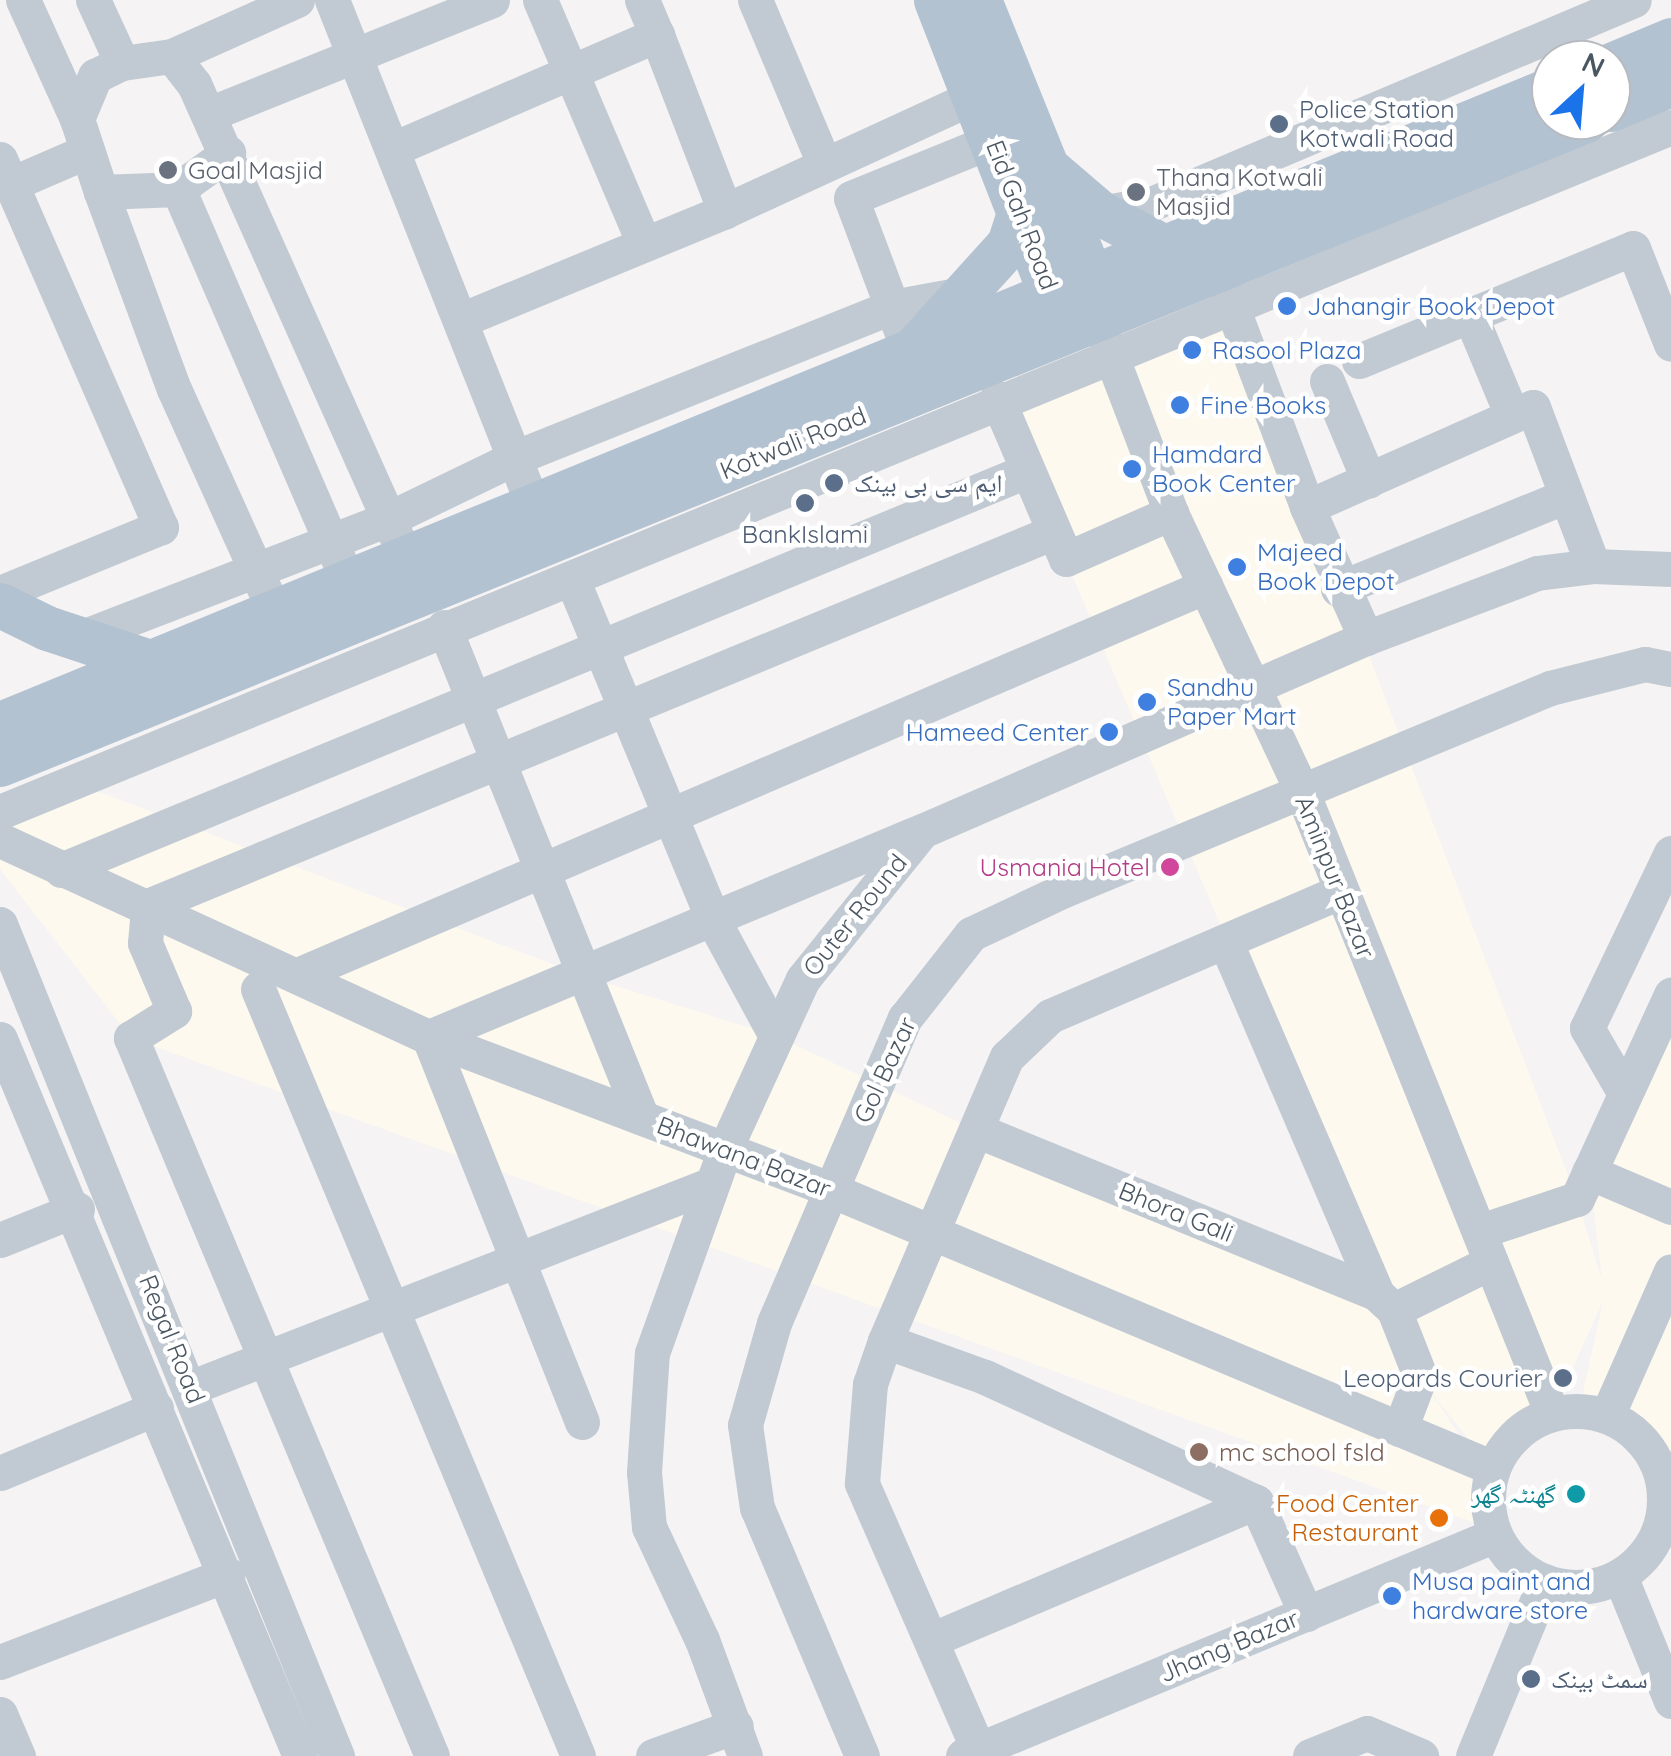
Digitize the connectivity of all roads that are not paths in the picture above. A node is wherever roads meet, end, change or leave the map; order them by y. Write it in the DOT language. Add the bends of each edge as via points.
graph roads {
  1 [pos="23,0"];
  2 [pos="93,0"];
  3 [pos="297,0"];
  4 [pos="332,0"];
  5 [pos="492,0"];
  6 [pos="540,0"];
  7 [pos="642,0"];
  8 [pos="755,0"];
  9 [pos="936,0"];
  10 [pos="979,0"];
  11 [pos="1634,0"];
  12 [pos="657,35"];
  13 [pos="1671,40"];
  14 [pos="355,55"];
  15 [pos="172,56"];
  16 [pos="1631,56"];
  17 [pos="122,63"];
  18 [pos="1470,70"];
  19 [pos="571,72"];
  20 [pos="1671,84"];
  21 [pos="975,96"];
  22 [pos="1531,97"];
  23 [pos="1631,101"];
  24 [pos="209,114"];
  25 [pos="1488,115"];
  26 [pos="1671,127"];
  27 [pos="81,136"];
  28 [pos="994,140"];
  29 [pos="1543,140"];
  30 [pos="392,149"];
  31 [pos="228,153"];
  32 [pos="1044,162"];
  33 [pos="824,163"];
  34 [pos="6,171"];
  35 [pos="178,189"];
  36 [pos="101,192"];
  37 [pos="1150,204"];
  38 [pos="724,211"];
  39 [pos="1020,211"];
  40 [pos="1100,213"];
  41 [pos="644,244"];
  42 [pos="1166,248"];
  43 [pos="1225,288"];
  44 [pos="957,295"];
  45 [pos="892,307"];
  46 [pos="1470,315"];
  47 [pos="1090,319"];
  48 [pos="460,320"];
  49 [pos="1671,344"];
  50 [pos="910,354"];
  51 [pos="1360,361"];
  52 [pos="1327,380"];
  53 [pos="997,398"];
  54 [pos="1511,414"];
  55 [pos="514,458"];
  56 [pos="1026,471"];
  57 [pos="1368,481"];
  58 [pos="1564,497"];
  59 [pos="532,505"];
  60 [pos="1306,506"];
  61 [pos="1171,513"];
  62 [pos="1052,532"];
  63 [pos="397,538"];
  64 [pos="339,560"];
  65 [pos="1593,566"];
  66 [pos="1671,568"];
  67 [pos="572,580"];
  68 [pos="1206,586"];
  69 [pos="1340,587"];
  70 [pos="265,591"];
  71 [pos="0,593"];
  72 [pos="0,605"];
  73 [pos="444,627"];
  74 [pos="1366,638"];
  75 [pos="77,640"];
  76 [pos="603,650"];
  77 [pos="156,664"];
  78 [pos="1671,669"];
  79 [pos="1258,688"];
  80 [pos="479,702"];
  81 [pos="629,708"];
  82 [pos="0,724"];
  83 [pos="0,764"];
  84 [pos="501,764"];
  85 [pos="1303,794"];
  86 [pos="0,812"];
  87 [pos="670,814"];
  88 [pos="922,831"];
  89 [pos="0,840"];
  90 [pos="1671,853"];
  91 [pos="540,868"];
  92 [pos="61,870"];
  93 [pos="1340,892"];
  94 [pos="148,906"];
  95 [pos="713,920"];
  96 [pos="0,924"];
  97 [pos="1226,944"];
  98 [pos="302,973"];
  99 [pos="584,976"];
  100 [pos="258,989"];
  101 [pos="1671,995"];
  102 [pos="776,1036"];
  103 [pos="429,1037"];
  104 [pos="0,1039"];
  105 [pos="9,1087"];
  106 [pos="1624,1092"];
  107 [pos="642,1118"];
  108 [pos="976,1130"];
  109 [pos="725,1149"];
  110 [pos="1589,1172"];
  111 [pos="712,1184"];
  112 [pos="831,1190"];
  113 [pos="1671,1207"];
  114 [pos="76,1209"];
  115 [pos="933,1233"];
  116 [pos="0,1240"];
  117 [pos="1485,1247"];
  118 [pos="518,1260"];
  119 [pos="1671,1271"];
  120 [pos="1386,1302"];
  121 [pos="395,1308"];
  122 [pos="885,1341"];
  123 [pos="267,1359"];
  124 [pos="192,1387"];
  125 [pos="156,1408"];
  126 [pos="1552,1414"];
  127 [pos="1607,1416"];
  128 [pos="582,1422"];
  129 [pos="1400,1429"];
  130 [pos="1492,1468"];
  131 [pos="0,1473"];
  132 [pos="1666,1474"];
  133 [pos="1256,1502"];
  134 [pos="1665,1534"];
  135 [pos="1496,1535"];
  136 [pos="228,1574"];
  137 [pos="1620,1576"];
  138 [pos="1545,1581"];
  139 [pos="1306,1614"];
  140 [pos="933,1639"];
  141 [pos="0,1662"];
  142 [pos="1671,1701"];
  143 [pos="0,1714"];
  144 [pos="740,1741"];
  145 [pos="1362,1745"];
  146 [pos="974,1754"];
  147 [pos="18,1756"];
  148 [pos="300,1756"];
  149 [pos="336,1756"];
  150 [pos="432,1756"];
  151 [pos="578,1756"];
  152 [pos="653,1756"];
  153 [pos="862,1756"];
  154 [pos="1310,1756"];
  155 [pos="1421,1756"];
  156 [pos="1473,1756"];
  1 -- 27 [label="street"];
  2 -- 17 [label="street"];
  3 -- 15 [label="street"];
  4 -- 14 [label="street"];
  5 -- 14 [label="street"];
  6 -- 19 [label="street"];
  7 -- 12 [label="street"];
  8 -- 33 [label="street"];
  9 -- 21 [label="main road, Eid Gah Road"];
  10 -- 32 [label="main road, Eid Gah Road"];
  11 -- 18 [label="street"];
  12 -- 19 [label="street"];
  12 -- 38 [label="street"];
  13 -- 16 [label="main road"];
  14 -- 24 [label="street"];
  14 -- 30 [label="street"];
  15 -- 17 [label="street"];
  15 -- 24 [label="street"];
  17 -- 27 [label="street" via="95,76"];
  18 -- 25 [label="street"];
  18 -- 37 [label="street"];
  19 -- 30 [label="street"];
  19 -- 41 [label="street"];
  20 -- 23 [label="main road"];
  21 -- 28 [label="main road, Eid Gah Road"];
  21 -- 33 [label="street"];
  22 -- 25 [label="main road, Kotwali Road"];
  24 -- 31 [label="street"];
  25 -- 42 [label="main road, Kotwali Road"];
  26 -- 43 [label="street"];
  27 -- 34 [label="street"];
  27 -- 36 [label="street"];
  28 -- 39 [label="main road, Eid Gah Road"];
  28 -- 45 [label="street" via="851,198"];
  29 -- 43 [label="main road, Kotwali Road"];
  30 -- 48 [label="street"];
  31 -- 35 [label="street"];
  31 -- 63 [label="street"];
  32 -- 40 [label="main road"];
  32 -- 47 [label="main road, Eid Gah Road"];
  33 -- 38 [label="street"];
  34 -- 71 [label="street" via="160,528"];
  35 -- 36 [label="street"];
  35 -- 64 [label="street"];
  36 -- 70 [label="street" via="174,388"];
  37 -- 40 [label="street"];
  37 -- 42 [label="street"];
  38 -- 41 [label="street"];
  39 -- 44 [label="main road" via="1009,244"];
  39 -- 47 [label="main road, Eid Gah Road"];
  40 -- 42 [label="main road"];
  41 -- 48 [label="street"];
  42 -- 47 [label="main road, Kotwali Road"];
  43 -- 47 [label="main road, Kotwali Road"];
  43 -- 60 [label="street"];
  44 -- 45 [label="street"];
  44 -- 50 [label="main road"];
  45 -- 50 [label="street"];
  45 -- 55 [label="street"];
  46 -- 49 [label="street" via="1633,248"];
  46 -- 51 [label="street"];
  46 -- 54 [label="street"];
  47 -- 50 [label="main road, Kotwali Road"];
  47 -- 53 [label="street"];
  47 -- 61 [label="street, Aminpur Bazar"];
  47 -- 83 [label="main road, Kotwali Road"];
  48 -- 55 [label="street"];
  50 -- 59 [label="main road, Kotwali Road"];
  52 -- 57 [label="street"];
  53 -- 56 [label="street"];
  53 -- 67 [label="street"];
  54 -- 57 [label="street"];
  54 -- 58 [label="street" via="1533,406"];
  55 -- 59 [label="street"];
  55 -- 63 [label="street"];
  56 -- 62 [label="street"];
  56 -- 76 [label="street"];
  57 -- 60 [label="street"];
  58 -- 65 [label="street"];
  58 -- 69 [label="street"];
  59 -- 63 [label="main road, Kotwali Road"];
  60 -- 69 [label="street"];
  61 -- 62 [label="street" via="1066,559"];
  61 -- 68 [label="street, Aminpur Bazar"];
  62 -- 81 [label="street"];
  63 -- 64 [label="main road, Kotwali Road"];
  64 -- 70 [label="main road, Kotwali Road"];
  65 -- 66 [label="street, Outer Round"];
  65 -- 74 [label="street, Outer Round" via="1538,574"];
  67 -- 73 [label="street"];
  67 -- 76 [label="street"];
  68 -- 79 [label="street, Aminpur Bazar"];
  68 -- 87 [label="street"];
  69 -- 74 [label="street"];
  70 -- 75 [label="street"];
  70 -- 77 [label="main road, Kotwali Road"];
  72 -- 75 [label="main road"];
  73 -- 80 [label="street"];
  73 -- 86 [label="street"];
  74 -- 79 [label="street, Outer Round"];
  75 -- 77 [label="main road"];
  76 -- 80 [label="street"];
  76 -- 81 [label="street"];
  77 -- 82 [label="main road, Kotwali Road"];
  78 -- 85 [label="street, Gol Bazar" via="1645,664 1550,688"];
  79 -- 85 [label="street, Aminpur Bazar"];
  79 -- 88 [label="street, Outer Round"];
  80 -- 84 [label="street"];
  80 -- 92 [label="street"];
  81 -- 84 [label="street"];
  81 -- 87 [label="street"];
  84 -- 91 [label="street"];
  84 -- 94 [label="street"];
  85 -- 93 [label="street, Aminpur Bazar"];
  85 -- 112 [label="street, Gol Bazar" via="972,934 905,1018"];
  87 -- 91 [label="street"];
  87 -- 95 [label="street"];
  88 -- 95 [label="street"];
  88 -- 102 [label="street, Outer Round" via="803,979"];
  89 -- 92 [label="street, Bhawana Bazar"];
  90 -- 106 [label="street" via="1587,1028"];
  91 -- 98 [label="street"];
  91 -- 99 [label="street"];
  92 -- 94 [label="street, Bhawana Bazar"];
  93 -- 97 [label="street"];
  93 -- 117 [label="street, Aminpur Bazar"];
  94 -- 98 [label="street, Bhawana Bazar"];
  94 -- 123 [label="street" via="145,943 174,1011 130,1038"];
  95 -- 99 [label="street"];
  95 -- 102 [label="street"];
  96 -- 124 [label="street, Regal Road"];
  97 -- 108 [label="street" via="1050,1016 1007,1057"];
  97 -- 120 [label="street"];
  98 -- 103 [label="street, Bhawana Bazar"];
  99 -- 103 [label="street"];
  99 -- 107 [label="street"];
  100 -- 121 [label="street"];
  101 -- 106 [label="street"];
  102 -- 109 [label="street, Outer Round"];
  103 -- 107 [label="street, Bhawana Bazar"];
  103 -- 118 [label="street"];
  104 -- 105 [label="street, Regal Road"];
  105 -- 114 [label="street, Regal Road"];
  106 -- 110 [label="street"];
  107 -- 109 [label="street, Bhawana Bazar"];
  108 -- 115 [label="street"];
  108 -- 120 [label="street, Bhora Gali"];
  109 -- 111 [label="street, Outer Round"];
  109 -- 112 [label="street, Bhawana Bazar"];
  110 -- 113 [label="street"];
  110 -- 117 [label="street" via="1577,1199"];
  111 -- 118 [label="street"];
  111 -- 144 [label="street, Outer Round" via="652,1352 644,1472 649,1527"];
  112 -- 115 [label="street, Bhawana Bazar"];
  112 -- 153 [label="street, Gol Bazar" via="774,1323 746,1425 757,1508"];
  114 -- 116 [label="street"];
  114 -- 125 [label="street, Regal Road"];
  115 -- 122 [label="street"];
  115 -- 129 [label="street, Bhawana Bazar"];
  117 -- 120 [label="street"];
  117 -- 126 [label="street, Aminpur Bazar"];
  118 -- 121 [label="street"];
  118 -- 128 [label="street"];
  119 -- 127 [label="street"];
  120 -- 129 [label="street" via="1420,1376"];
  121 -- 123 [label="street"];
  121 -- 151 [label="street"];
  122 -- 133 [label="street" via="985,1377"];
  122 -- 140 [label="street" via="865,1414 862,1483"];
  123 -- 124 [label="street"];
  123 -- 150 [label="street"];
  124 -- 149 [label="street, Regal Road"];
  125 -- 131 [label="street"];
  125 -- 136 [label="street, Regal Road"];
  126 -- 127 [label="street"];
  126 -- 130 [label="street" via="1526,1425"];
  127 -- 132 [label="street" via="1651,1452"];
  129 -- 130 [label="street, Bhawana Bazar"];
  130 -- 135 [label="street" via="1488,1513"];
  132 -- 134 [label="street"];
  133 -- 139 [label="street"];
  133 -- 140 [label="street"];
  134 -- 137 [label="street"];
  135 -- 138 [label="street" via="1524,1570"];
  135 -- 139 [label="street, Jhang Bazar"];
  136 -- 141 [label="street"];
  136 -- 148 [label="street, Regal Road"];
  137 -- 138 [label="street" via="1590,1586"];
  137 -- 142 [label="street"];
  138 -- 156 [label="street"];
  139 -- 146 [label="street, Jhang Bazar"];
  140 -- 146 [label="street"];
  143 -- 147 [label="street"];
  144 -- 152 [label="street"];
  145 -- 154 [label="street"];
  145 -- 155 [label="street"];
}
